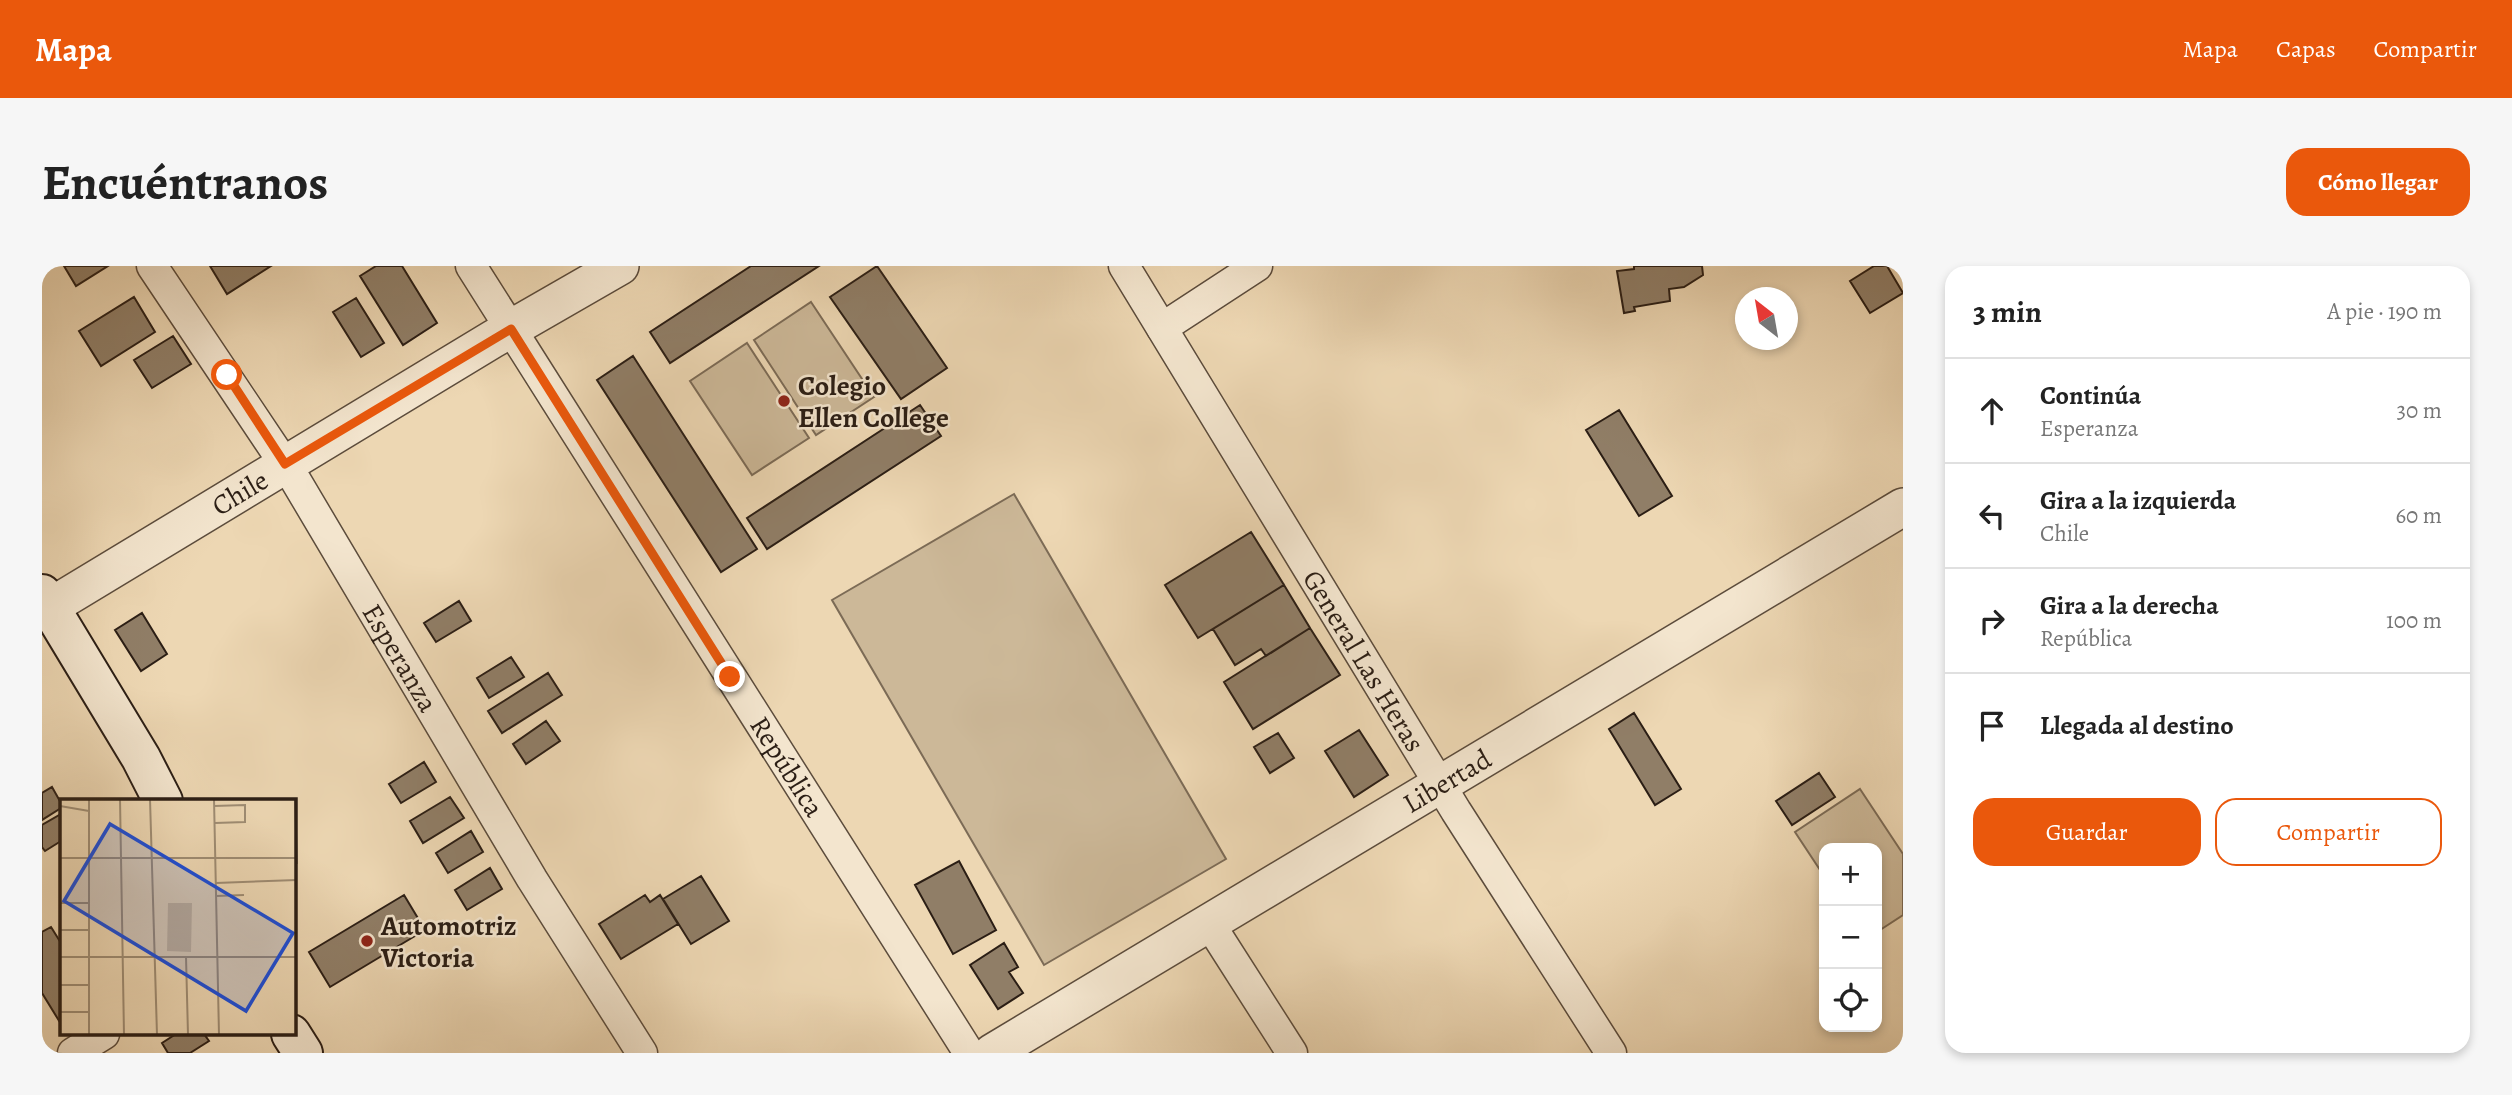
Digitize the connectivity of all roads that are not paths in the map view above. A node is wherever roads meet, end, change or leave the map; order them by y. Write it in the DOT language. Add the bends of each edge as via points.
graph roads {
  1 [pos="152,266"];
  2 [pos="471,266"];
  3 [pos="620,266"];
  4 [pos="1124,266"];
  5 [pos="1257,266"];
  6 [pos="1162,328"];
  7 [pos="511,329"];
  8 [pos="285,464"];
  9 [pos="1903,506"];
  10 [pos="44,613"];
  11 [pos="1440,785"];
  12 [pos="143,799"];
  13 [pos="162,799"];
  14 [pos="1209,923"];
  15 [pos="102,1035"];
  16 [pos="292,1035"];
  17 [pos="73,1053"];
  18 [pos="303,1053"];
  19 [pos="642,1053"];
  20 [pos="969,1053"];
  21 [pos="992,1053"];
  22 [pos="1292,1053"];
  23 [pos="1611,1053"];
  1 -- 8 [label="street, Esperanza"];
  2 -- 7 [label="street, República"];
  3 -- 7 [label="street, Chile"];
  4 -- 6 [label="street, General Las Heras"];
  5 -- 6 [label="street"];
  6 -- 11 [label="street, General Las Heras"];
  7 -- 8 [label="street, Chile"];
  7 -- 20 [label="street, República"];
  8 -- 10 [label="street, Chile"];
  8 -- 19 [label="street, Esperanza" via="532,879"];
  9 -- 11 [label="street, Libertad"];
  10 -- 12 [label="main road"];
  10 -- 13 [label="main road" via="141,758"];
  11 -- 14 [label="street, Libertad"];
  11 -- 23 [label="street, General Las Heras"];
  14 -- 21 [label="street, Libertad"];
  14 -- 22 [label="street"];
  15 -- 17 [label="street"];
  16 -- 18 [label="main road"];
}
